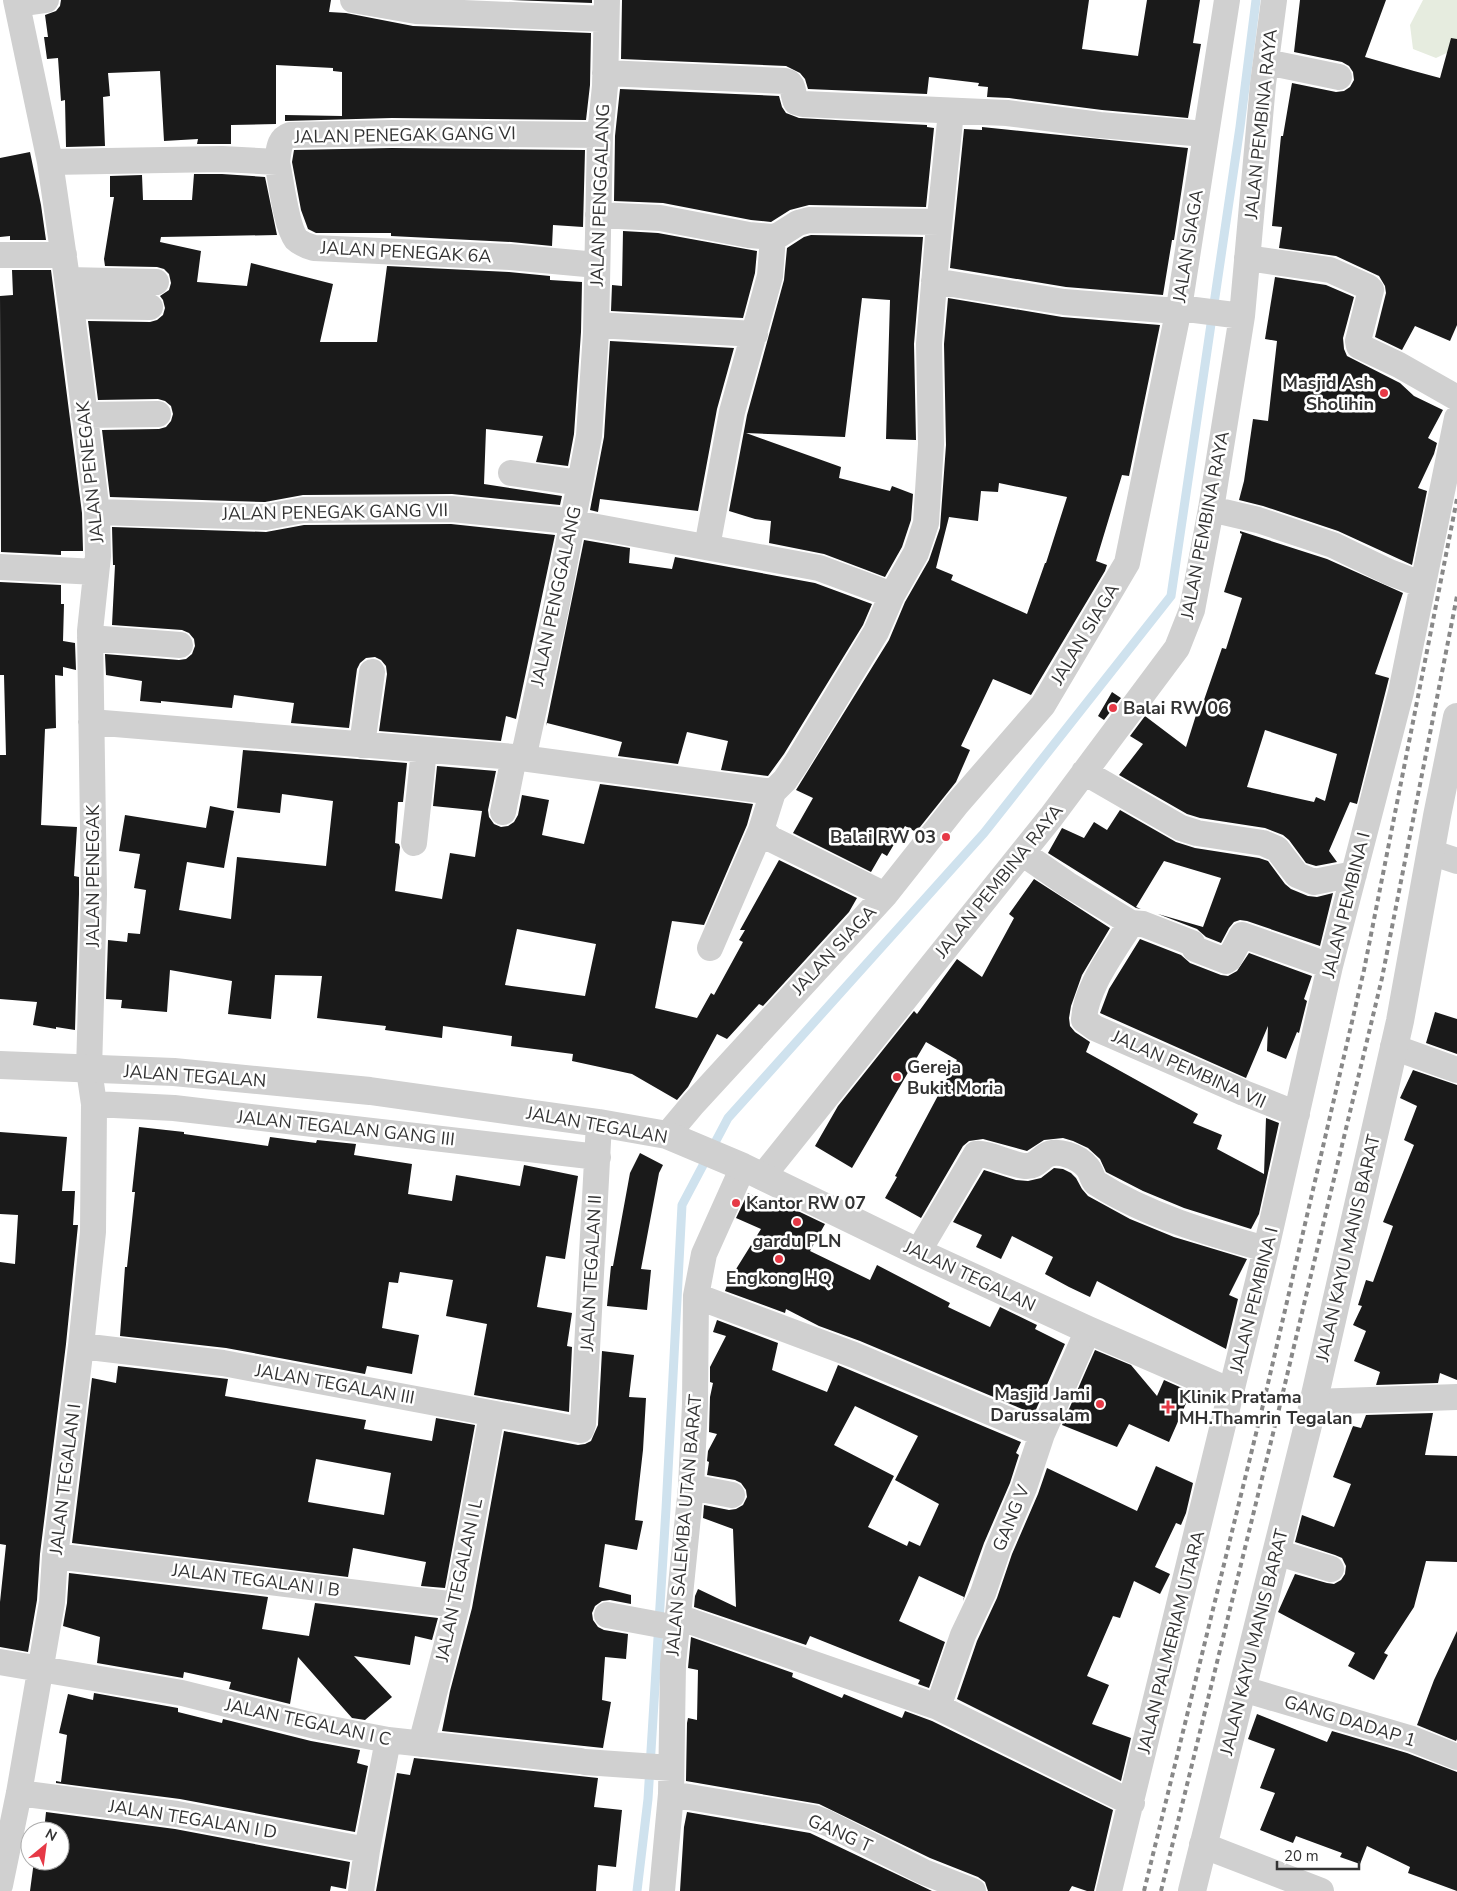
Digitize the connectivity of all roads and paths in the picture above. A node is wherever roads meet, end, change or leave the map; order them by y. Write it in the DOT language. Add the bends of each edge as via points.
graph roads {
  1 [pos="46,0"];
  2 [pos="353,0"];
  3 [pos="1227,0"];
  4 [pos="1274,0"];
  5 [pos="17,2"];
  6 [pos="410,5"];
  7 [pos="607,9"];
  8 [pos="1266,62"];
  9 [pos="605,73"];
  10 [pos="1339,77"];
  11 [pos="951,112"];
  12 [pos="1206,134"];
  13 [pos="600,135"];
  14 [pos="50,162"];
  15 [pos="277,162"];
  16 [pos="598,215"];
  17 [pos="939,222"];
  18 [pos="773,237"];
  19 [pos="0,255"];
  20 [pos="1248,258"];
  21 [pos="598,265"];
  22 [pos="66,267"];
  23 [pos="934,281"];
  24 [pos="71,306"];
  25 [pos="1187,309"];
  26 [pos="1231,315"];
  27 [pos="597,325"];
  28 [pos="754,334"];
  29 [pos="1457,398"];
  30 [pos="158,414"];
  31 [pos="84,415"];
  32 [pos="1457,418"];
  33 [pos="512,473"];
  34 [pos="580,483"];
  35 [pos="1211,509"];
  36 [pos="97,512"];
  37 [pos="572,522"];
  38 [pos="706,547"];
  39 [pos="0,567"];
  40 [pos="96,572"];
  41 [pos="1423,585"];
  42 [pos="892,595"];
  43 [pos="90,638"];
  44 [pos="180,645"];
  45 [pos="372,672"];
  46 [pos="1457,717"];
  47 [pos="90,722"];
  48 [pos="362,745"];
  49 [pos="424,750"];
  50 [pos="518,758"];
  51 [pos="1084,772"];
  52 [pos="773,792"];
  53 [pos="503,812"];
  54 [pos="761,830"];
  55 [pos="414,843"];
  56 [pos="1430,852"];
  57 [pos="1022,853"];
  58 [pos="1457,861"];
  59 [pos="1354,874"];
  60 [pos="885,894"];
  61 [pos="1131,923"];
  62 [pos="710,948"];
  63 [pos="1330,966"];
  64 [pos="1393,1047"];
  65 [pos="0,1065"];
  66 [pos="89,1070"];
  67 [pos="1457,1070"];
  68 [pos="174,1072"];
  69 [pos="94,1104"];
  70 [pos="174,1108"];
  71 [pos="1297,1114"];
  72 [pos="600,1122"];
  73 [pos="677,1139"];
  74 [pos="598,1157"];
  75 [pos="748,1170"];
  76 [pos="1266,1250"];
  77 [pos="918,1252"];
  78 [pos="696,1296"];
  79 [pos="1088,1330"];
  80 [pos="81,1346"];
  81 [pos="1231,1392"];
  82 [pos="1457,1397"];
  83 [pos="1313,1402"];
  84 [pos="492,1414"];
  85 [pos="584,1424"];
  86 [pos="1042,1434"];
  87 [pos="691,1487"];
  88 [pos="732,1495"];
  89 [pos="1276,1552"];
  90 [pos="55,1556"];
  91 [pos="1331,1569"];
  92 [pos="457,1605"];
  93 [pos="607,1615"];
  94 [pos="677,1623"];
  95 [pos="0,1662"];
  96 [pos="39,1670"];
  97 [pos="1243,1689"];
  98 [pos="938,1707"];
  99 [pos="388,1740"];
  100 [pos="421,1744"];
  101 [pos="1457,1757"];
  102 [pos="668,1777"];
  103 [pos="19,1793"];
  104 [pos="1132,1803"];
  105 [pos="1202,1845"];
  106 [pos="367,1850"];
  107 [pos="0,1885"];
  108 [pos="361,1891"];
  109 [pos="662,1891"];
  110 [pos="666,1891"];
  111 [pos="973,1891"];
  112 [pos="1110,1891"];
  113 [pos="1192,1891"];
  114 [pos="1321,1891"];
  1 -- 5 [label="street"];
  2 -- 6 [label="street"];
  3 -- 12 [label="street, JALAN SIAGA"];
  4 -- 8 [label="street, JALAN PEMBINA RAYA"];
  5 -- 14 [label="street, JALAN PENEGAK"];
  6 -- 7 [label="street" via="532,17"];
  7 -- 9 [label="street, JALAN PENGGALANG"];
  8 -- 10 [label="street"];
  8 -- 20 [label="street, JALAN PEMBINA RAYA"];
  9 -- 11 [label="street" via="785,81 793,86 796,102 803,104"];
  9 -- 13 [label="street, JALAN PENGGALANG"];
  11 -- 12 [label="street" via="1007,113"];
  11 -- 17 [label="street"];
  12 -- 25 [label="street, JALAN SIAGA"];
  13 -- 15 [label="street, JALAN PENEGAK GANG VI" via="290,135 281,142"];
  13 -- 16 [label="street, JALAN PENGGALANG"];
  14 -- 15 [label="street, JALAN PENEGAK GANG VI" via="185,159"];
  14 -- 22 [label="street, JALAN PENEGAK"];
  15 -- 21 [label="street, JALAN PENEGAK 6A" via="291,228 296,239 314,248 510,257"];
  16 -- 18 [label="street" via="660,218"];
  16 -- 21 [label="street, JALAN PENGGALANG"];
  17 -- 18 [label="street" via="809,220"];
  17 -- 23 [label="street"];
  18 -- 28 [label="street" via="770,276"];
  19 -- 22 [label="street"];
  20 -- 26 [label="street, JALAN PEMBINA RAYA"];
  20 -- 29 [label="street" via="1330,270 1368,287 1371,290 1359,346"];
  21 -- 27 [label="street, JALAN PENGGALANG"];
  22 -- 24 [label="street, JALAN PENEGAK"];
  22 -- 24 [label="street" via="153,294"];
  23 -- 25 [label="street" via="1064,302"];
  23 -- 42 [label="street" via="929,344 931,444 926,523 916,553"];
  24 -- 31 [label="street, JALAN PENEGAK"];
  25 -- 26 [label="street"];
  25 -- 60 [label="street, JALAN SIAGA" via="1127,563 1042,705"];
  26 -- 35 [label="street, JALAN PEMBINA RAYA"];
  27 -- 28 [label="street"];
  27 -- 34 [label="street, JALAN PENGGALANG" via="589,436"];
  28 -- 38 [label="street" via="732,412"];
  30 -- 31 [label="street"];
  31 -- 36 [label="street, JALAN PENEGAK"];
  32 -- 41 [label="street, JALAN PEMBINA I"];
  33 -- 34 [label="street"];
  34 -- 37 [label="street, JALAN PENGGALANG"];
  35 -- 41 [label="street" via="1258,520 1333,545"];
  35 -- 51 [label="street, JALAN PEMBINA RAYA" via="1192,610 1177,648"];
  36 -- 37 [label="street, JALAN PENEGAK GANG VII" via="266,517 303,510 452,509"];
  36 -- 40 [label="street, JALAN PENEGAK"];
  37 -- 38 [label="street, JALAN PENEGAK GANG VII"];
  37 -- 50 [label="street, JALAN PENGGALANG" via="556,608"];
  38 -- 42 [label="street, JALAN PENEGAK GANG VII" via="819,568"];
  39 -- 40 [label="street"];
  40 -- 43 [label="street, JALAN PENEGAK"];
  41 -- 59 [label="street, JALAN PEMBINA I" via="1401,692"];
  42 -- 52 [label="street" via="876,632 797,762"];
  43 -- 44 [label="street"];
  43 -- 47 [label="street, JALAN PENEGAK"];
  45 -- 48 [label="street"];
  46 -- 56 [label="street, JALAN KAYU MANIS BARAT"];
  47 -- 48 [label="street"];
  47 -- 66 [label="street, JALAN PENEGAK" via="94,894"];
  48 -- 49 [label="street"];
  49 -- 50 [label="street"];
  49 -- 55 [label="street"];
  50 -- 52 [label="street"];
  50 -- 53 [label="street, JALAN PENGGALANG"];
  51 -- 57 [label="street, JALAN PEMBINA RAYA"];
  51 -- 59 [label="street" via="1181,828 1263,843 1277,849 1297,875 1314,882"];
  52 -- 54 [label="street"];
  54 -- 60 [label="street" via="771,839"];
  54 -- 62 [label="street"];
  56 -- 58 [label="street"];
  56 -- 64 [label="street, JALAN KAYU MANIS BARAT"];
  57 -- 61 [label="street"];
  57 -- 75 [label="street, JALAN PEMBINA RAYA"];
  59 -- 63 [label="street, JALAN PEMBINA I"];
  60 -- 73 [label="street, JALAN SIAGA" via="693,1104"];
  61 -- 63 [label="street" via="1192,943 1195,949 1226,961 1242,935"];
  61 -- 71 [label="street, JALAN PEMBINA VII" via="1091,990 1084,1007 1084,1020 1095,1028 1196,1073"];
  63 -- 71 [label="street, JALAN PEMBINA I"];
  64 -- 67 [label="street"];
  64 -- 83 [label="street, JALAN KAYU MANIS BARAT"];
  65 -- 66 [label="street, JALAN TEGALAN"];
  66 -- 68 [label="street, JALAN TEGALAN"];
  66 -- 69 [label="street, JALAN TEGALAN I"];
  68 -- 70 [label="street"];
  68 -- 72 [label="street, JALAN TEGALAN" via="370,1091"];
  69 -- 70 [label="street, JALAN TEGALAN GANG III"];
  69 -- 80 [label="street, JALAN TEGALAN I" via="93,1232"];
  70 -- 74 [label="street, JALAN TEGALAN GANG III"];
  71 -- 76 [label="street, JALAN PEMBINA I"];
  72 -- 73 [label="street, JALAN TEGALAN"];
  72 -- 74 [label="street, JALAN TEGALAN II"];
  73 -- 75 [label="street, JALAN TEGALAN"];
  74 -- 85 [label="street, JALAN TEGALAN II"];
  75 -- 77 [label="street, JALAN TEGALAN"];
  75 -- 78 [label="street, JALAN SALEMBA UTAN BARAT" via="704,1254"];
  76 -- 77 [label="street" via="1144,1209 1096,1183 1086,1165 1070,1156 1047,1154 1034,1165 1026,1166 981,1153 976,1154"];
  76 -- 81 [label="street, JALAN PEMBINA I"];
  77 -- 79 [label="street, JALAN TEGALAN"];
  78 -- 86 [label="street" via="854,1355"];
  78 -- 87 [label="street, JALAN SALEMBA UTAN BARAT"];
  79 -- 81 [label="street, JALAN TEGALAN"];
  79 -- 86 [label="street, GANG V"];
  80 -- 84 [label="street, JALAN TEGALAN III" via="224,1364"];
  80 -- 90 [label="street, JALAN TEGALAN I"];
  81 -- 104 [label="street, JALAN PALMERIAM UTARA"];
  82 -- 83 [label="street"];
  83 -- 89 [label="street, JALAN KAYU MANIS BARAT"];
  84 -- 85 [label="street, JALAN TEGALAN III" via="576,1430 581,1430"];
  84 -- 92 [label="street, JALAN TEGALAN I L"];
  86 -- 98 [label="street, GANG V"];
  87 -- 88 [label="street"];
  87 -- 94 [label="street, JALAN SALEMBA UTAN BARAT"];
  89 -- 91 [label="street"];
  89 -- 97 [label="street, JALAN KAYU MANIS BARAT"];
  90 -- 92 [label="street, JALAN TEGALAN I B"];
  90 -- 96 [label="street, JALAN TEGALAN I" via="52,1602"];
  92 -- 100 [label="street, JALAN TEGALAN I L"];
  93 -- 94 [label="street"];
  94 -- 98 [label="street"];
  94 -- 102 [label="street, JALAN SALEMBA UTAN BARAT"];
  95 -- 96 [label="street, JALAN TEGALAN I C"];
  96 -- 99 [label="street, JALAN TEGALAN I C" via="182,1693 315,1726"];
  96 -- 103 [label="street, JALAN TEGALAN I"];
  97 -- 101 [label="street, GANG DADAP 1" via="1412,1739"];
  97 -- 105 [label="street, JALAN KAYU MANIS BARAT"];
  98 -- 104 [label="street"];
  99 -- 100 [label="street, JALAN TEGALAN I C"];
  99 -- 106 [label="street"];
  100 -- 102 [label="street, JALAN TEGALAN I C" via="590,1762"];
  102 -- 109 [label="street, JALAN SALEMBA UTAN BARAT"];
  102 -- 111 [label="street, GANG T" via="814,1818 924,1872"];
  103 -- 106 [label="street, JALAN TEGALAN I D" via="177,1814"];
  103 -- 107 [label="street, JALAN TEGALAN I"];
  104 -- 112 [label="street, JALAN PALMERIAM UTARA"];
  105 -- 113 [label="street, JALAN KAYU MANIS BARAT"];
  105 -- 114 [label="street"];
  106 -- 108 [label="street"];
  109 -- 110 [label="street"];
}
